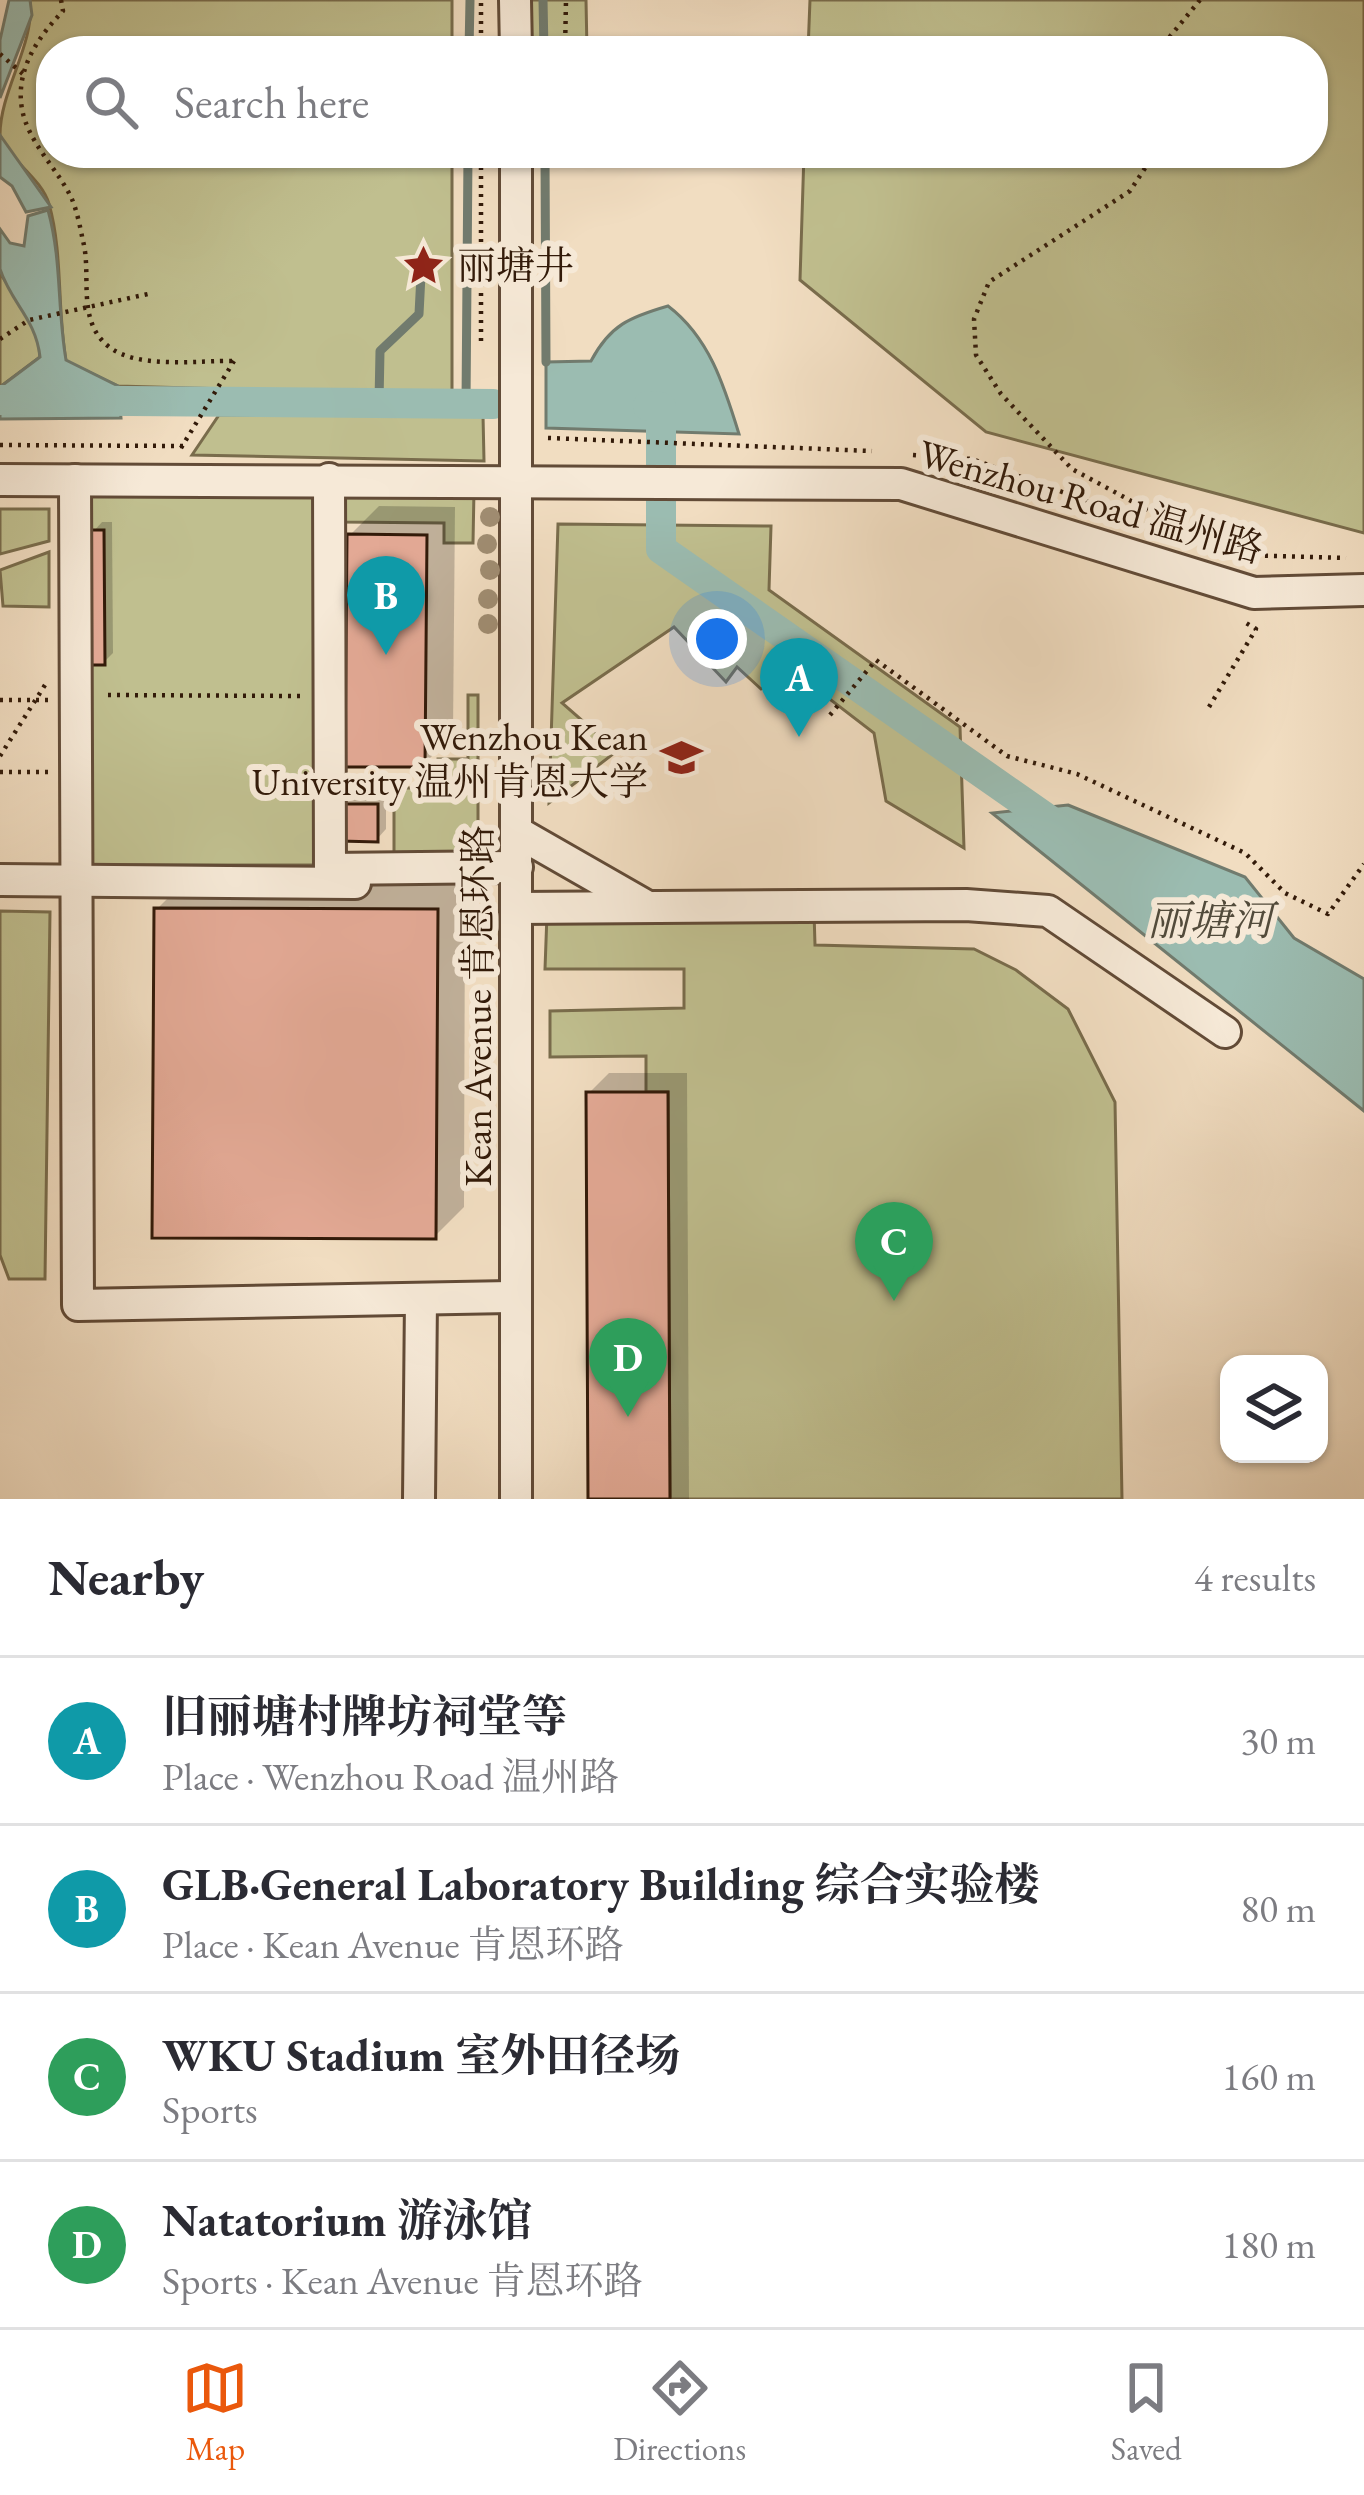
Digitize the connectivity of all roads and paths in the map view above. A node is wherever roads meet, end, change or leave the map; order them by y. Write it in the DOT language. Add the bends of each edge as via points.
graph roads {
  1 [pos="62,0"];
  2 [pos="482,0"];
  3 [pos="515,0"];
  4 [pos="566,0"];
  5 [pos="1200,0"];
  6 [pos="39,36"];
  7 [pos="481,36"];
  8 [pos="515,36"];
  9 [pos="565,36"];
  10 [pos="1170,36"];
  11 [pos="36,42"];
  12 [pos="0,54"];
  13 [pos="23,74"];
  14 [pos="36,142"];
  15 [pos="53,168"];
  16 [pos="481,168"];
  17 [pos="516,168"];
  18 [pos="1145,168"];
  19 [pos="148,294"];
  20 [pos="88,310"];
  21 [pos="0,339"];
  22 [pos="481,341"];
  23 [pos="605,440"];
  24 [pos="724,442"];
  25 [pos="0,445"];
  26 [pos="182,446"];
  27 [pos="171,465"];
  28 [pos="329,479"];
  29 [pos="518,479"];
  30 [pos="0,480"];
  31 [pos="75,480"];
  32 [pos="1233,555"];
  33 [pos="1364,590"];
  34 [pos="1240,621"];
  35 [pos="47,682"];
  36 [pos="329,696"];
  37 [pos="78,697"];
  38 [pos="0,700"];
  39 [pos="36,700"];
  40 [pos="1209,707"];
  41 [pos="830,715"];
  42 [pos="0,756"];
  43 [pos="0,772"];
  44 [pos="78,772"];
  45 [pos="517,832"];
  46 [pos="1364,864"];
  47 [pos="330,869"];
  48 [pos="77,873"];
  49 [pos="0,880"];
  50 [pos="517,887"];
  51 [pos="649,907"];
  52 [pos="1225,1032"];
  53 [pos="515,1290"];
  54 [pos="78,1297"];
  55 [pos="421,1299"];
  56 [pos="418,1499"];
  57 [pos="516,1499"];
  1 -- 6 [label="path" via="63,11"];
  2 -- 7 [label="path"];
  3 -- 8 [label="street"];
  4 -- 9 [label="path"];
  5 -- 10 [label="path"];
  11 -- 13 [label="path"];
  12 -- 13 [label="path"];
  13 -- 14 [label="path" via="22,108"];
  15 -- 20 [label="path" via="73,200 86,250"];
  16 -- 22 [label="path"];
  17 -- 29 [label="street, Kean Avenue 肯恩环路"];
  18 -- 32 [label="path" via="1130,191 989,282 974,319 976,355 1072,469"];
  19 -- 20 [label="path"];
  20 -- 21 [label="path" via="27,322"];
  20 -- 26 [label="path" via="108,347 148,359 235,361"];
  23 -- 24 [label="path"];
  25 -- 26 [label="path"];
  26 -- 27 [label="path"];
  28 -- 29 [label="street"];
  28 -- 31 [label="street"];
  28 -- 36 [label="street"];
  29 -- 33 [label="street, Wenzhou Road 温州路" via="901,484 1255,593"];
  29 -- 45 [label="street, Kean Avenue 肯恩环路"];
  30 -- 31 [label="street"];
  31 -- 37 [label="street"];
  34 -- 40 [label="path" via="1256,628"];
  35 -- 39 [label="path"];
  36 -- 37 [label="path"];
  36 -- 47 [label="street"];
  37 -- 39 [label="path"];
  37 -- 44 [label="street"];
  38 -- 39 [label="path"];
  39 -- 42 [label="path"];
  41 -- 46 [label="path" via="876,661 1007,756 1077,774 1245,853 1285,892 1328,914"];
  43 -- 44 [label="path"];
  44 -- 48 [label="street"];
  45 -- 50 [label="street, Kean Avenue 肯恩环路"];
  45 -- 51 [label="street"];
  47 -- 48 [label="street"];
  47 -- 50 [label="street"];
  48 -- 49 [label="street"];
  48 -- 50 [label="street"];
  48 -- 54 [label="street"];
  50 -- 51 [label="street"];
  50 -- 53 [label="street, Kean Avenue 肯恩环路"];
  51 -- 52 [label="street" via="966,904 1048,911"];
  53 -- 54 [label="street"];
  53 -- 55 [label="street"];
  53 -- 57 [label="street, Kean Avenue 肯恩环路"];
  54 -- 55 [label="street"];
  55 -- 56 [label="street"];
}
